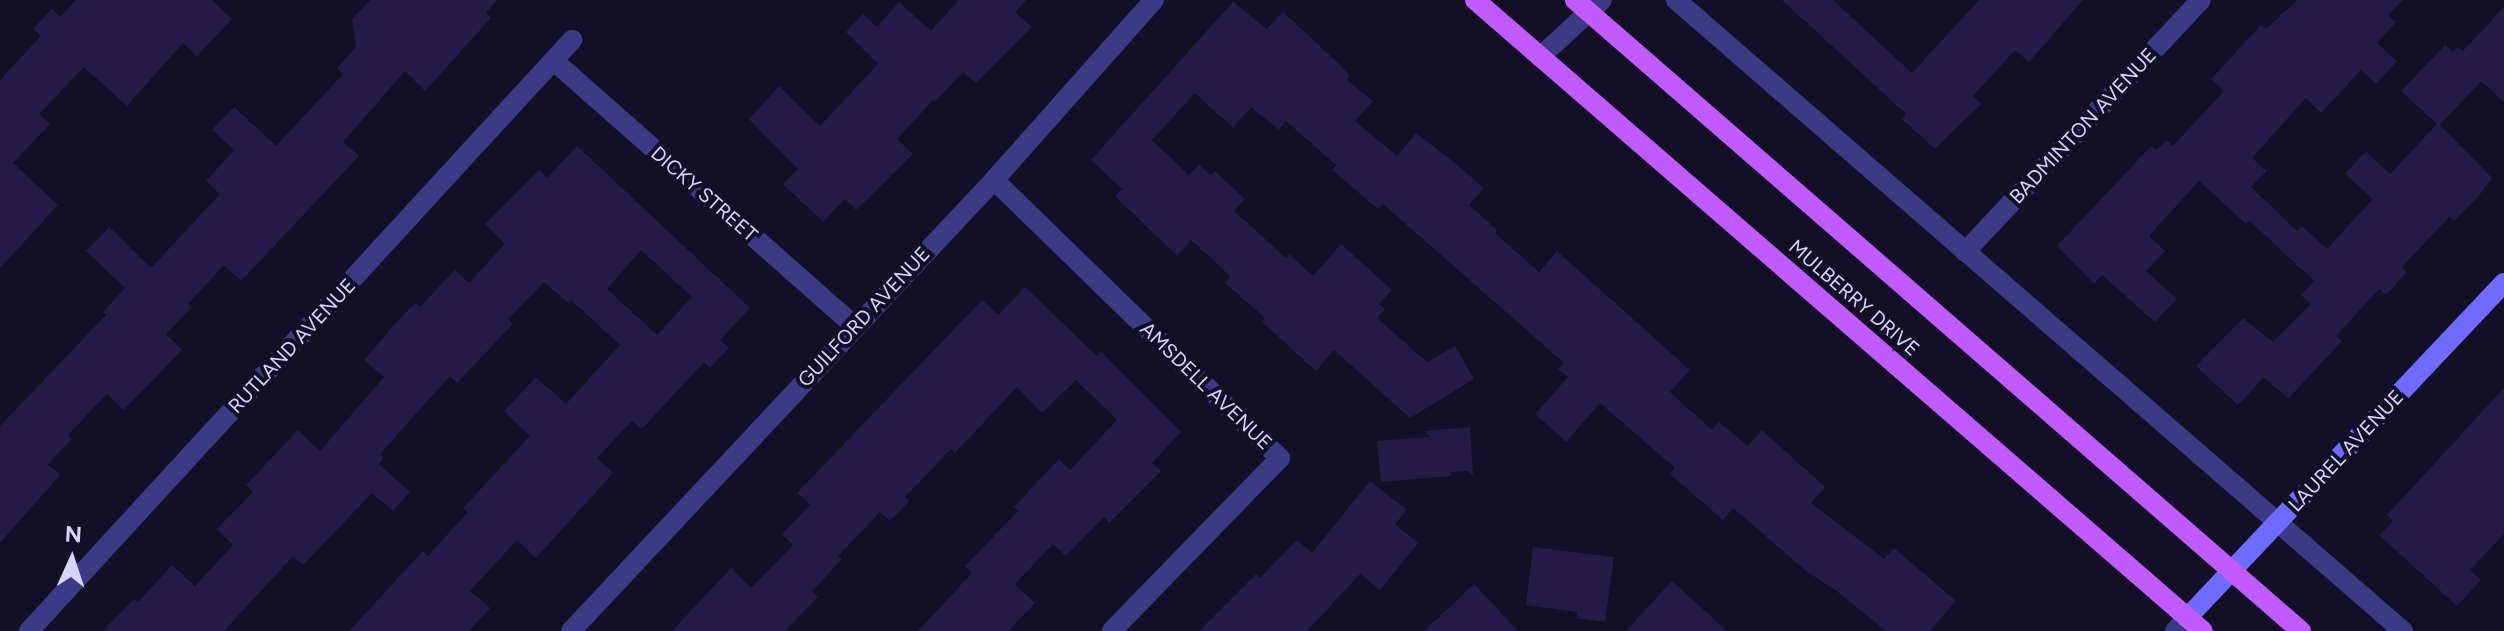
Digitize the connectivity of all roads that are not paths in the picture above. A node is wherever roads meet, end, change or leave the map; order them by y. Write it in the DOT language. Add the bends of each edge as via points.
graph roads {
  1 [pos="1154,0"];
  2 [pos="1475,0"];
  3 [pos="1676,0"];
  4 [pos="2201,0"];
  5 [pos="1589,4"];
  6 [pos="572,40"];
  7 [pos="1540,57"];
  8 [pos="554,61"];
  9 [pos="994,180"];
  10 [pos="1965,252"];
  11 [pos="2504,283"];
  12 [pos="855,326"];
  13 [pos="2278,523"];
  14 [pos="2232,571"];
  15 [pos="2188,627"];
  16 [pos="29,631"];
  17 [pos="571,631"];
  18 [pos="1112,631"];
  19 [pos="2301,631"];
  20 [pos="2403,631"];
  1 -- 9 [label="street, GUILFORD AVENUE"];
  2 -- 7 [label="main road, MULBERRY DRIVE"];
  3 -- 10 [label="street"];
  4 -- 10 [label="street, BADMINTON AVENUE"];
  5 -- 7 [label="street"];
  5 -- 14 [label="main road, MULBERRY DRIVE"];
  6 -- 8 [label="street, RUTLAND AVENUE"];
  7 -- 15 [label="main road, MULBERRY DRIVE"];
  8 -- 12 [label="street, DICKY STREET"];
  8 -- 16 [label="street, RUTLAND AVENUE"];
  9 -- 12 [label="street, GUILFORD AVENUE"];
  9 -- 18 [label="street, AMSDELL AVENUE" via="1280,458"];
  10 -- 13 [label="street"];
  11 -- 13 [label="street, LAUREL AVENUE"];
  12 -- 17 [label="street, GUILFORD AVENUE"];
  13 -- 14 [label="street, LAUREL AVENUE"];
  13 -- 20 [label="street"];
  14 -- 15 [label="street, LAUREL AVENUE"];
  14 -- 19 [label="main road, MULBERRY DRIVE"];
}
